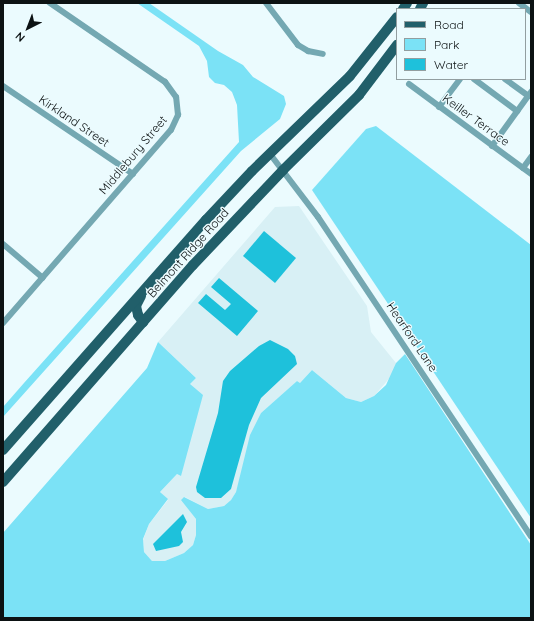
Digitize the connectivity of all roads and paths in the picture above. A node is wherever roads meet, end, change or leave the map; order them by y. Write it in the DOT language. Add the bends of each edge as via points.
graph roads {
  1 [pos="50,3"];
  2 [pos="266,3"];
  3 [pos="396,18"];
  4 [pos="396,47"];
  5 [pos="323,54"];
  6 [pos="459,80"];
  7 [pos="475,80"];
  8 [pos="507,80"];
  9 [pos="409,84"];
  10 [pos="3,86"];
  11 [pos="529,94"];
  12 [pos="439,107"];
  13 [pos="517,111"];
  14 [pos="492,146"];
  15 [pos="270,154"];
  16 [pos="531,157"];
  17 [pos="523,168"];
  18 [pos="283,170"];
  19 [pos="133,174"];
  20 [pos="531,174"];
  21 [pos="3,244"];
  22 [pos="43,278"];
  23 [pos="144,289"];
  24 [pos="143,322"];
  25 [pos="3,324"];
  26 [pos="3,450"];
  27 [pos="3,482"];
  28 [pos="531,536"];
  1 -- 19 [label="street, Middlebury Street" via="165,82 174,92 178,106 175,123"];
  2 -- 5 [label="street" via="298,44 308,51"];
  3 -- 15 [label="main road, Belmont Ridge Road" via="350,76"];
  4 -- 18 [label="main road, Belmont Ridge Road" via="359,95"];
  6 -- 12 [label="street"];
  7 -- 13 [label="street"];
  8 -- 11 [label="street"];
  9 -- 12 [label="street, Keiller Terrace"];
  10 -- 19 [label="street, Kirkland Street"];
  11 -- 13 [label="street"];
  12 -- 14 [label="street, Keiller Terrace"];
  13 -- 14 [label="street"];
  14 -- 17 [label="street, Keiller Terrace"];
  15 -- 18 [label="street, Hearford Lane"];
  15 -- 23 [label="main road, Belmont Ridge Road"];
  16 -- 17 [label="street"];
  17 -- 20 [label="street, Keiller Terrace"];
  18 -- 24 [label="main road, Belmont Ridge Road"];
  18 -- 28 [label="street, Hearford Lane" via="333,239"];
  19 -- 22 [label="street, Middlebury Street"];
  21 -- 22 [label="street"];
  22 -- 25 [label="street, Middlebury Street"];
  23 -- 24 [label="main road" via="136,306"];
  23 -- 26 [label="main road, Belmont Ridge Road"];
  24 -- 27 [label="main road, Belmont Ridge Road"];
}
